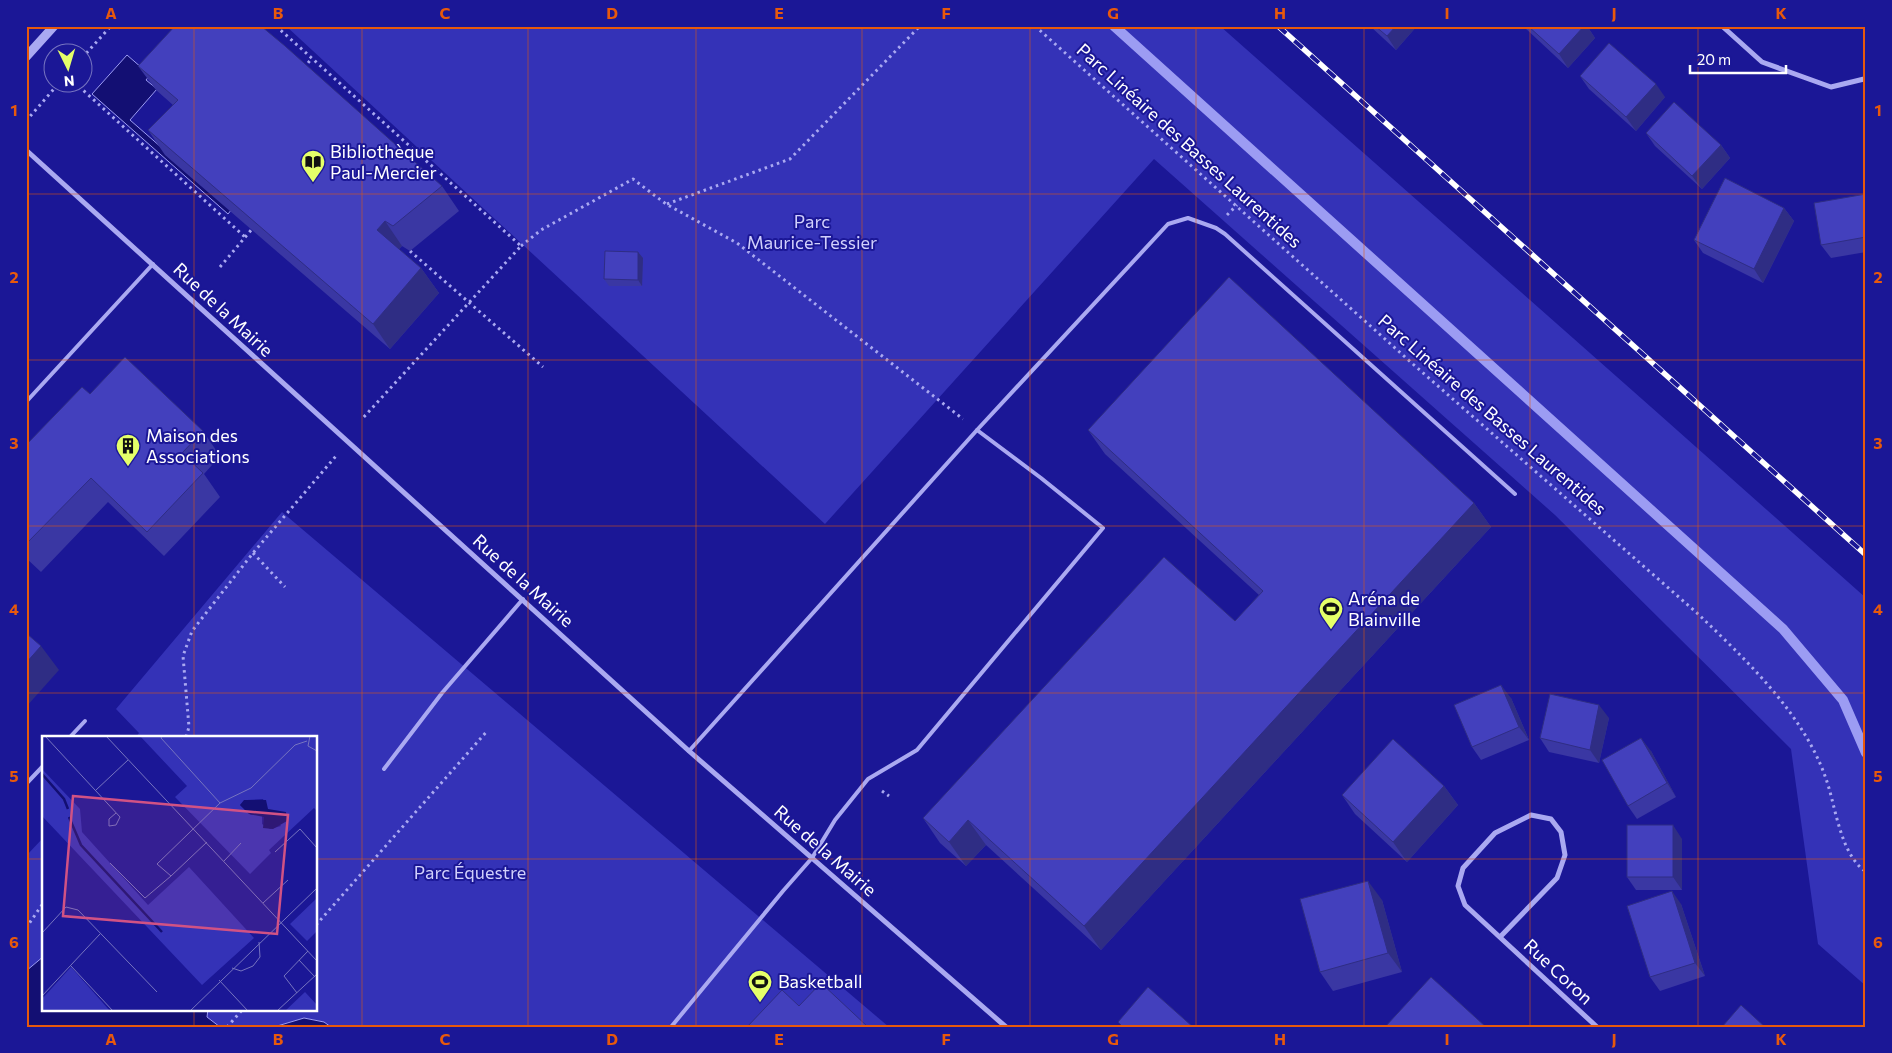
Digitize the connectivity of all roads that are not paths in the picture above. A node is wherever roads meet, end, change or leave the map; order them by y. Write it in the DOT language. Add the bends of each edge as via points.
graph roads {
  1 [pos="54,26"];
  2 [pos="1722,26"];
  3 [pos="26,57"];
  4 [pos="1866,78"];
  5 [pos="26,150"];
  6 [pos="153,264"];
  7 [pos="26,402"];
  8 [pos="977,430"];
  9 [pos="1515,494"];
  10 [pos="523,599"];
  11 [pos="85,721"];
  12 [pos="71,736"];
  13 [pos="689,752"];
  14 [pos="42,767"];
  15 [pos="384,769"];
  16 [pos="26,784"];
  17 [pos="812,858"];
  18 [pos="1501,936"];
  19 [pos="671,1027"];
  20 [pos="1006,1027"];
  21 [pos="1597,1027"];
  1 -- 3 [label="street"];
  2 -- 4 [label="street" via="1762,62 1831,87"];
  5 -- 6 [label="street, Rue de la Mairie"];
  6 -- 7 [label="lane"];
  6 -- 10 [label="street, Rue de la Mairie" via="348,444"];
  8 -- 9 [label="lane" via="1168,224 1188,218 1225,234"];
  8 -- 13 [label="lane"];
  8 -- 17 [label="lane" via="1102,528 916,750 868,780 835,820"];
  10 -- 13 [label="street, Rue de la Mairie"];
  10 -- 15 [label="lane" via="442,693"];
  11 -- 12 [label="lane"];
  13 -- 17 [label="street, Rue de la Mairie"];
  14 -- 16 [label="lane"];
  17 -- 19 [label="lane"];
  17 -- 20 [label="street, Rue de la Mairie"];
  18 -- 18 [label="street, Rue Coron" via="1557,878 1564,855 1561,832 1551,819 1531,815 1495,833 1463,868 1458,886 1465,905"];
  18 -- 21 [label="street, Rue Coron"];
}
